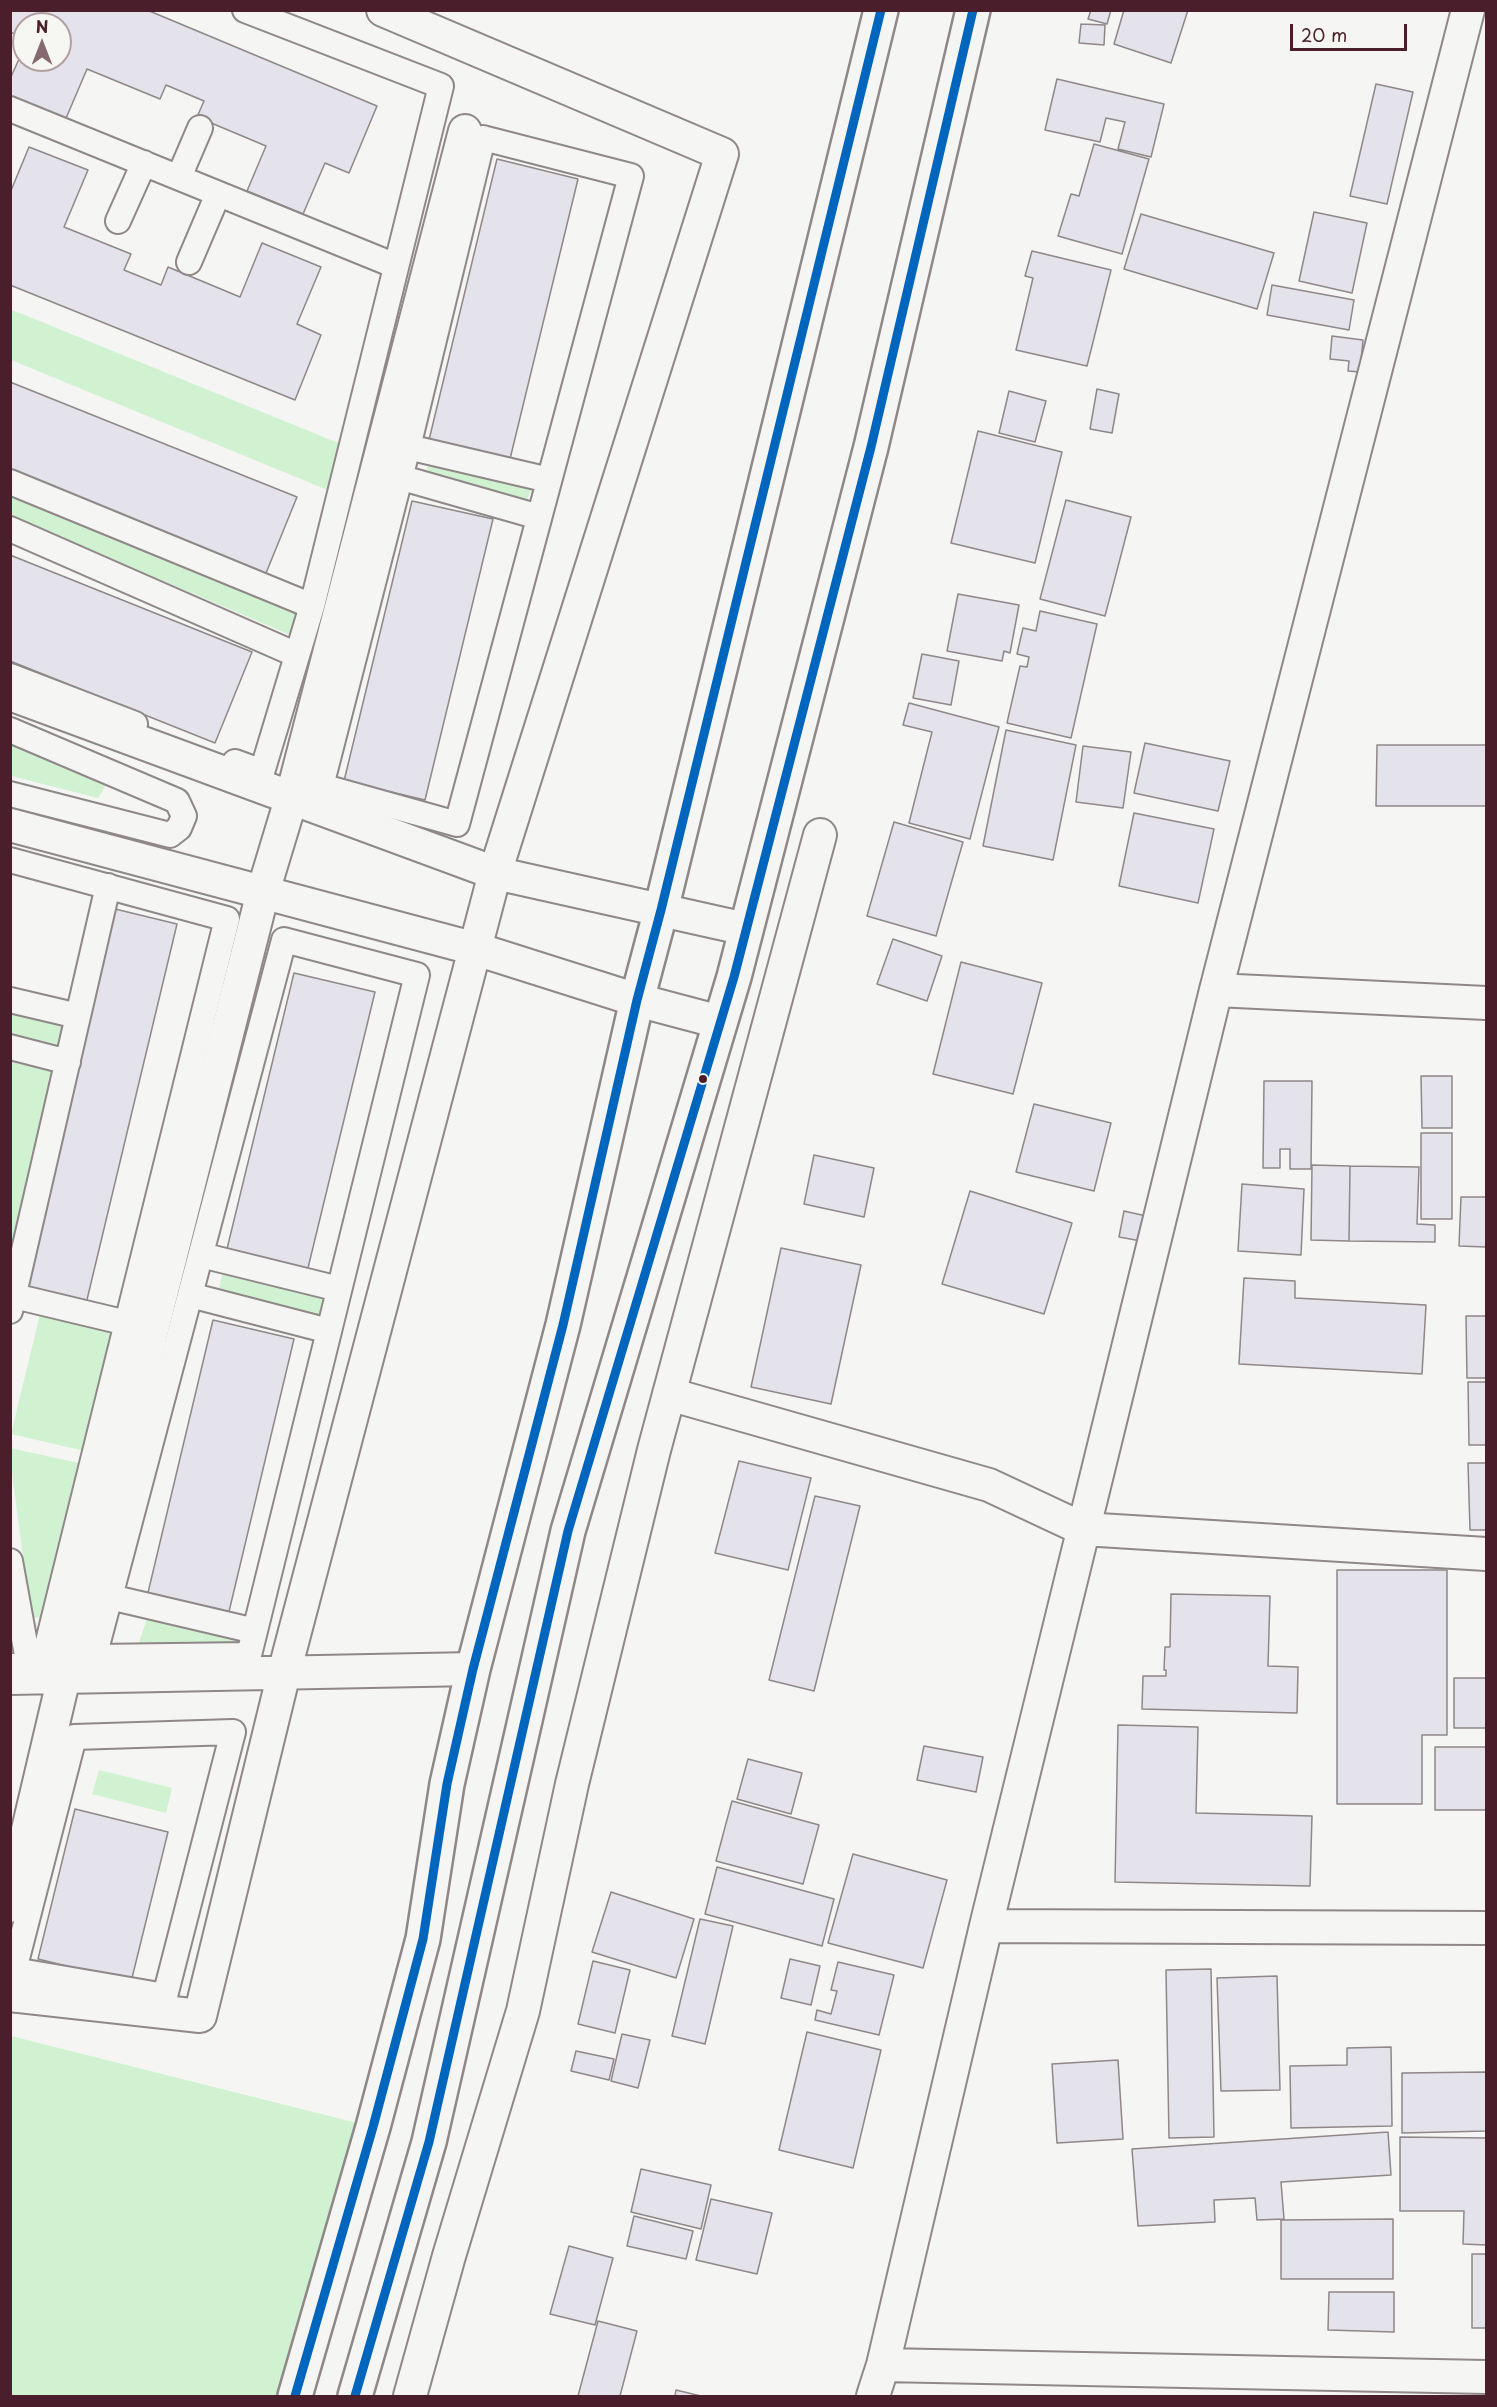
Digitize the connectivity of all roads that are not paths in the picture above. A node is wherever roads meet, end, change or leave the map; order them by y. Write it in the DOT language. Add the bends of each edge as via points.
graph roads {
  1 [pos="245,10"];
  2 [pos="383,10"];
  3 [pos="881,10"];
  4 [pos="973,10"];
  5 [pos="1468,10"];
  6 [pos="10,109"];
  7 [pos="200,128"];
  8 [pos="465,131"];
  9 [pos="144,163"];
  10 [pos="179,177"];
  11 [pos="218,194"];
  12 [pos="118,221"];
  13 [pos="189,262"];
  14 [pos="396,266"];
  15 [pos="408,447"];
  16 [pos="399,477"];
  17 [pos="549,480"];
  18 [pos="10,482"];
  19 [pos="539,517"];
  20 [pos="10,529"];
  21 [pos="312,606"];
  22 [pos="297,655"];
  23 [pos="10,676"];
  24 [pos="10,694"];
  25 [pos="10,730"];
  26 [pos="10,794"];
  27 [pos="292,796"];
  28 [pos="10,825"];
  29 [pos="820,835"];
  30 [pos="10,860"];
  31 [pos="495,873"];
  32 [pos="108,886"];
  33 [pos="263,892"];
  34 [pos="661,910"];
  35 [pos="746,928"];
  36 [pos="476,949"];
  37 [pos="1216,990"];
  38 [pos="10,1000"];
  39 [pos="637,1000"];
  40 [pos="1486,1003"];
  41 [pos="78,1016"];
  42 [pos="720,1022"];
  43 [pos="10,1047"];
  44 [pos="68,1062"];
  45 [pos="201,1255"];
  46 [pos="339,1288"];
  47 [pos="190,1295"];
  48 [pos="12,1304"];
  49 [pos="127,1323"];
  50 [pos="328,1331"];
  51 [pos="669,1394"];
  52 [pos="1083,1529"];
  53 [pos="1486,1554"];
  54 [pos="10,1561"];
  55 [pos="110,1597"];
  56 [pos="255,1631"];
  57 [pos="473,1669"];
  58 [pos="17,1670"];
  59 [pos="284,1673"];
  60 [pos="64,1677"];
  61 [pos="74,1737"];
  62 [pos="10,1906"];
  63 [pos="987,1926"];
  64 [pos="1486,1928"];
  65 [pos="10,1995"];
  66 [pos="883,2365"];
  67 [pos="1486,2377"];
  68 [pos="1192,2383"];
  69 [pos="295,2397"];
  70 [pos="355,2397"];
  71 [pos="410,2397"];
  72 [pos="873,2397"];
  1 -- 14 [label="street" via="441,86"];
  2 -- 31 [label="street" via="722,154"];
  3 -- 34 [label="main road"];
  4 -- 35 [label="main road" via="871,447"];
  5 -- 37 [label="street"];
  6 -- 9 [label="street"];
  7 -- 10 [label="street"];
  8 -- 27 [label="street"];
  9 -- 10 [label="street"];
  9 -- 12 [label="street"];
  10 -- 11 [label="street"];
  11 -- 13 [label="street"];
  11 -- 14 [label="street"];
  14 -- 21 [label="street"];
  15 -- 16 [label="street"];
  15 -- 17 [label="street"];
  15 -- 17 [label="street" via="483,138 631,176"];
  16 -- 19 [label="street"];
  16 -- 19 [label="street" via="321,786 457,824"];
  17 -- 19 [label="street"];
  18 -- 21 [label="street"];
  20 -- 22 [label="street"];
  21 -- 22 [label="street"];
  22 -- 23 [label="street" via="262,772"];
  24 -- 27 [label="street"];
  25 -- 26 [label="street" via="177,801 184,816 179,828 170,835"];
  27 -- 31 [label="street"];
  27 -- 33 [label="street"];
  28 -- 33 [label="street"];
  29 -- 51 [label="street"];
  30 -- 32 [label="street"];
  31 -- 34 [label="street"];
  31 -- 36 [label="street"];
  32 -- 41 [label="street"];
  32 -- 49 [label="street" via="227,920"];
  33 -- 36 [label="street"];
  33 -- 60 [label="street"];
  34 -- 35 [label="street"];
  34 -- 39 [label="main road"];
  35 -- 42 [label="main road"];
  36 -- 39 [label="street"];
  36 -- 59 [label="street"];
  37 -- 40 [label="street"];
  37 -- 52 [label="street"];
  38 -- 41 [label="street"];
  39 -- 42 [label="street"];
  39 -- 57 [label="main road" via="563,1325"];
  41 -- 44 [label="street"];
  42 -- 70 [label="main road" via="568,1531 429,2142"];
  43 -- 44 [label="street"];
  44 -- 48 [label="street"];
  45 -- 46 [label="street"];
  45 -- 46 [label="street" via="284,940 417,975"];
  45 -- 47 [label="street"];
  46 -- 50 [label="street"];
  47 -- 50 [label="street"];
  47 -- 55 [label="street"];
  48 -- 49 [label="street"];
  49 -- 58 [label="street" via="42,1666"];
  50 -- 56 [label="street"];
  51 -- 52 [label="street" via="989,1485"];
  51 -- 71 [label="street" via="572,1784 523,2011"];
  52 -- 53 [label="street"];
  52 -- 63 [label="street"];
  54 -- 58 [label="street"];
  55 -- 56 [label="street"];
  55 -- 56 [label="street" via="94,1657 249,1655"];
  57 -- 59 [label="street"];
  57 -- 69 [label="main road" via="447,1784 423,1939"];
  58 -- 60 [label="street"];
  59 -- 60 [label="street"];
  59 -- 65 [label="street" via="200,2016"];
  60 -- 62 [label="street"];
  61 -- 61 [label="street" via="232,1732 165,1996 14,1970"];
  63 -- 64 [label="street"];
  63 -- 66 [label="street"];
  66 -- 68 [label="street"];
  66 -- 72 [label="street"];
  67 -- 68 [label="street"];
}
